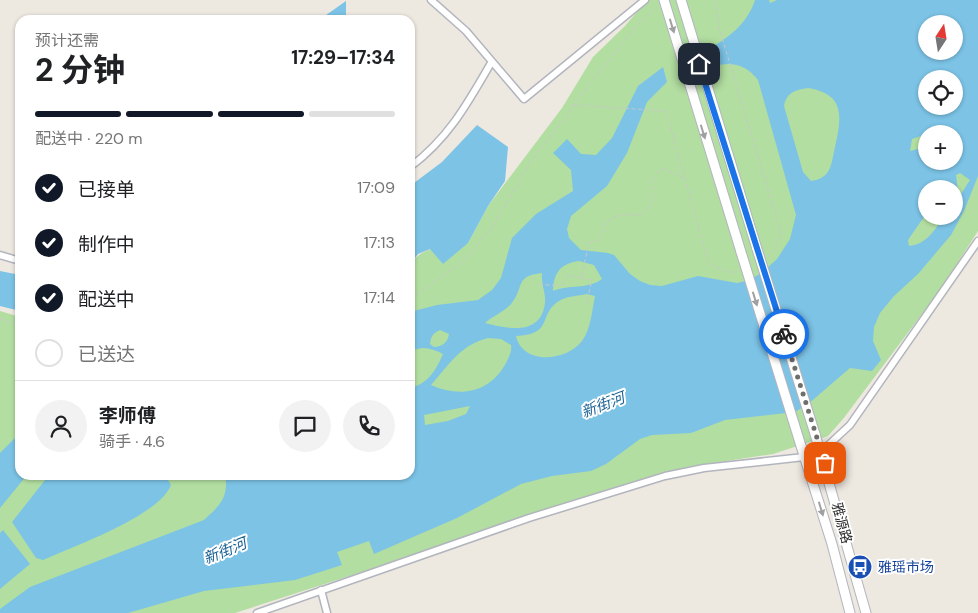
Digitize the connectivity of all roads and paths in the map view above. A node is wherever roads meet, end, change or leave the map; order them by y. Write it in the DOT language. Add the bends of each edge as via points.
graph roads {
  1 [pos="431,0"];
  2 [pos="645,0"];
  3 [pos="664,0"];
  4 [pos="681,0"];
  5 [pos="715,0"];
  6 [pos="491,63"];
  7 [pos="734,78"];
  8 [pos="573,105"];
  9 [pos="656,110"];
  10 [pos="415,163"];
  11 [pos="685,178"];
  12 [pos="978,241"];
  13 [pos="0,255"];
  14 [pos="15,260"];
  15 [pos="581,278"];
  16 [pos="539,286"];
  17 [pos="415,295"];
  18 [pos="586,304"];
  19 [pos="0,319"];
  20 [pos="15,324"];
  21 [pos="822,451"];
  22 [pos="804,456"];
  23 [pos="321,590"];
  24 [pos="257,613"];
  25 [pos="327,613"];
  26 [pos="850,613"];
  27 [pos="866,613"];
  1 -- 6 [label="street" via="466,31"];
  2 -- 6 [label="street" via="524,99"];
  3 -- 8 [label="path" via="636,26"];
  3 -- 22 [label="main road, 雅源路, one-way, bridge"];
  4 -- 21 [label="main road, 雅源路, bridge" via="704,82"];
  5 -- 7 [label="path"];
  6 -- 10 [label="street" via="464,109 431,152"];
  8 -- 9 [label="path"];
  8 -- 17 [label="path" via="532,160 490,231 460,264"];
  11 -- 15 [label="path" via="662,168 652,180 652,206 640,215 622,214 604,224 604,232 598,240 590,243"];
  12 -- 21 [label="street" via="850,426"];
  13 -- 14 [label="street"];
  15 -- 16 [label="path" via="566,275 563,285"];
  15 -- 18 [label="path" via="592,280"];
  19 -- 20 [label="path"];
  21 -- 22 [label="street"];
  21 -- 27 [label="main road, 雅源路"];
  22 -- 23 [label="street" via="665,476 529,518"];
  22 -- 26 [label="main road, 雅源路, one-way"];
  23 -- 24 [label="street"];
  23 -- 25 [label="street"];
}
